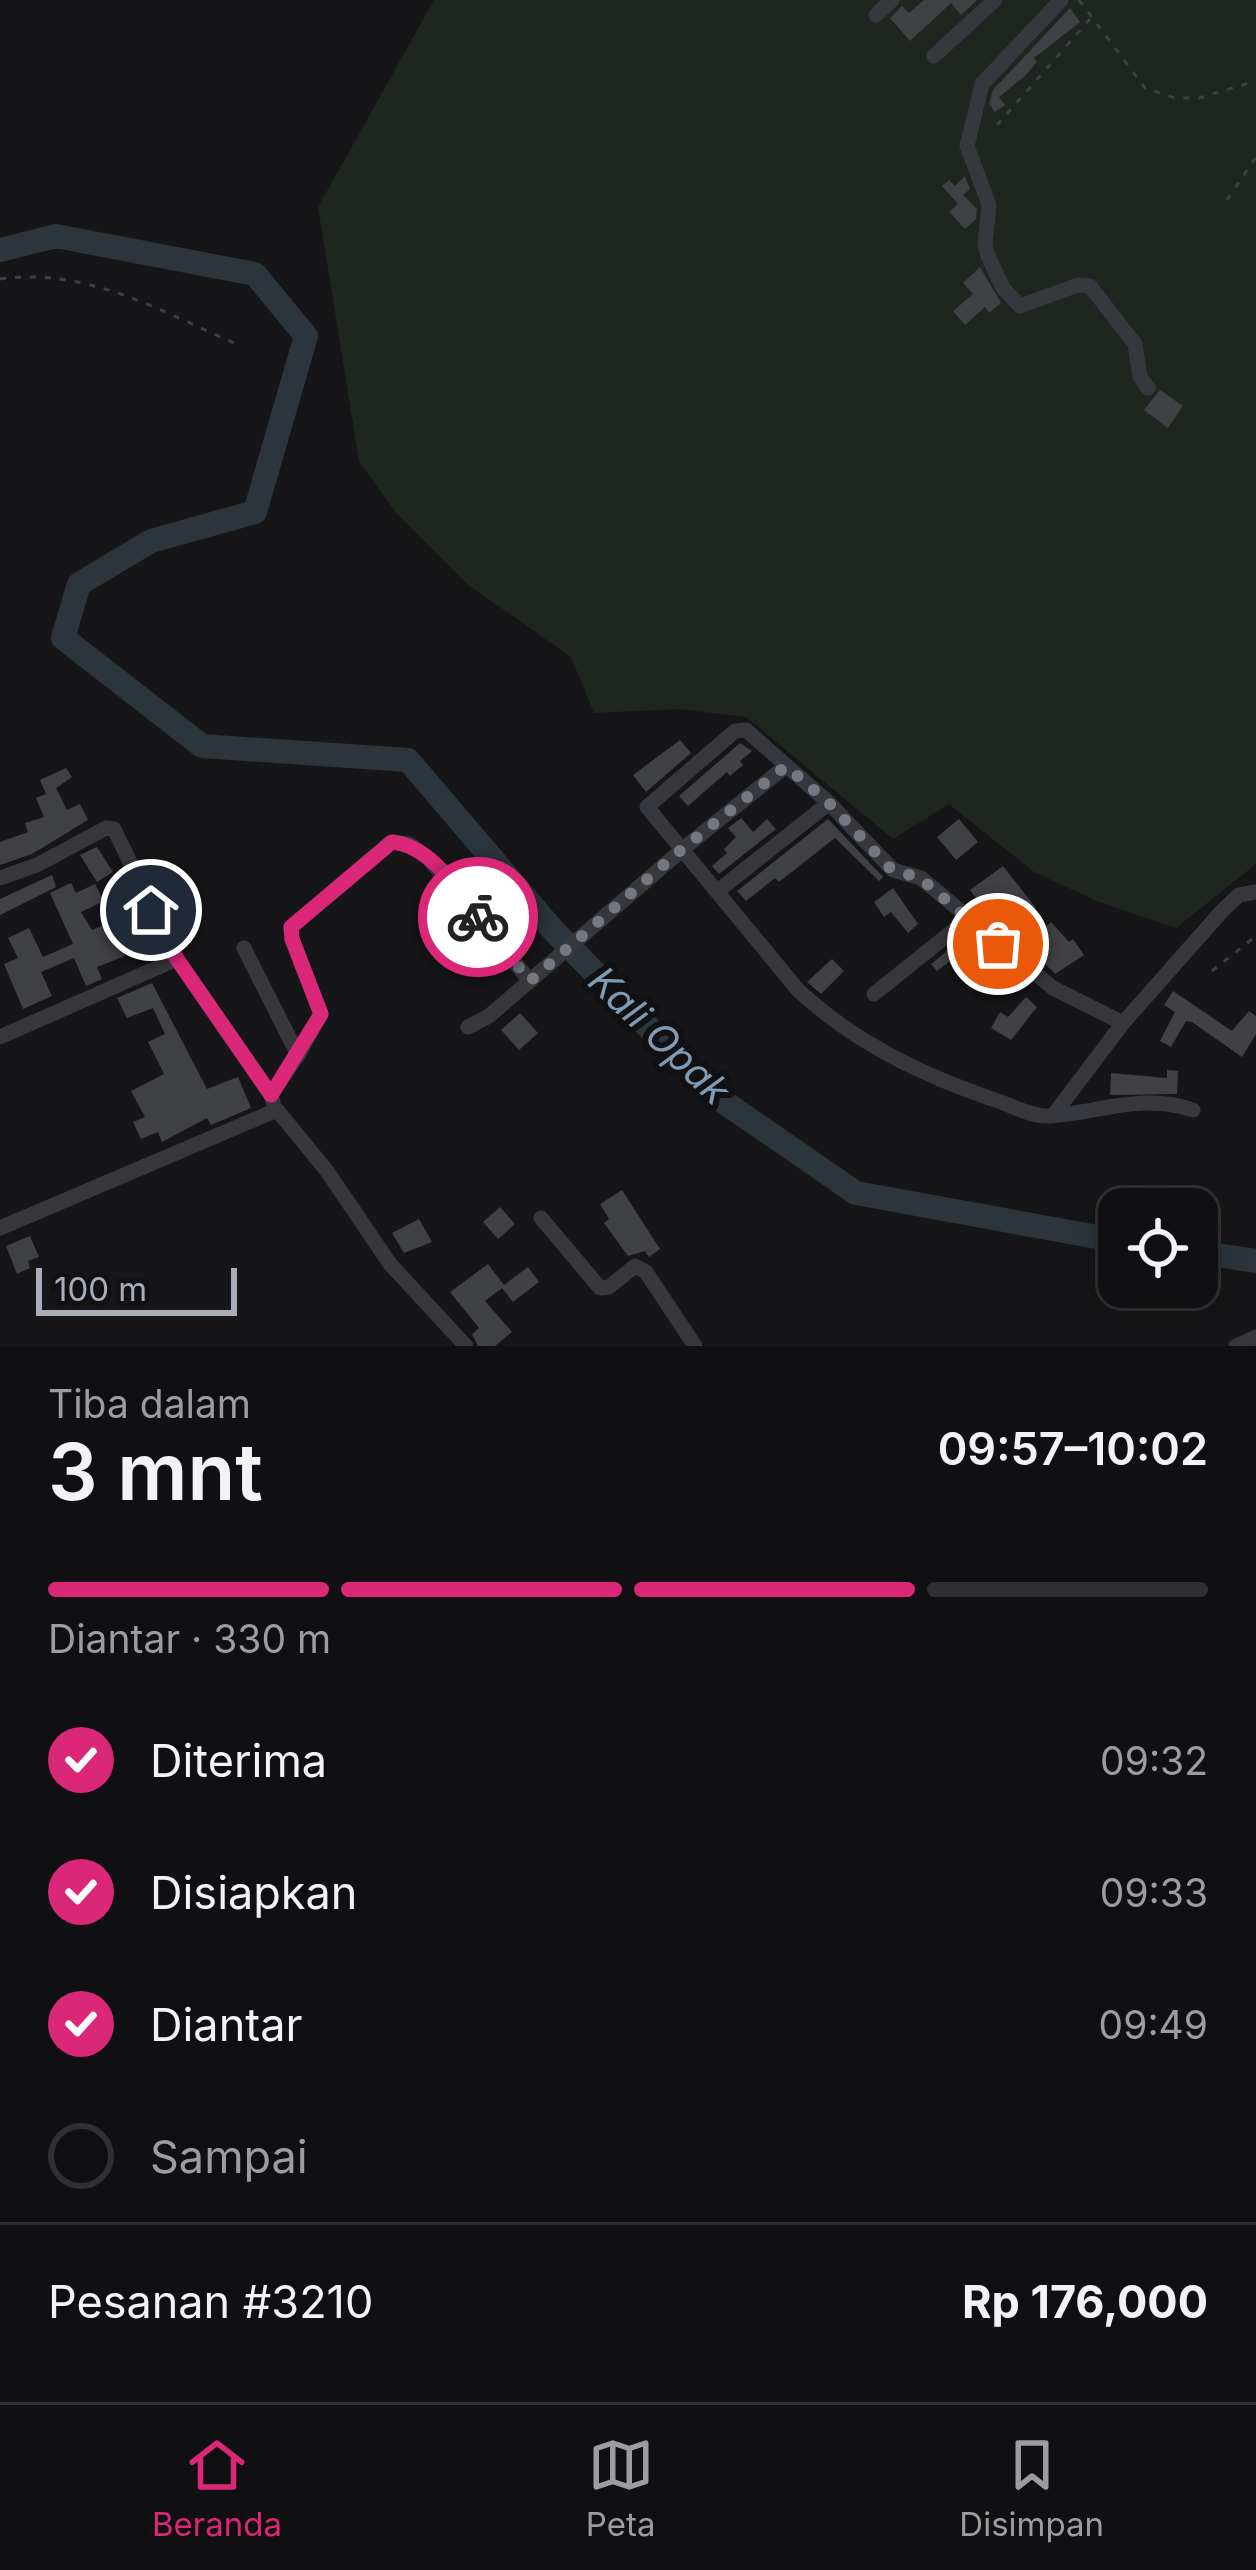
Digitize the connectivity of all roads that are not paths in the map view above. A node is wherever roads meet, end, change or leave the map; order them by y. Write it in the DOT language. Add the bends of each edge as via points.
graph roads {
  1 [pos="892,0"];
  2 [pos="995,0"];
  3 [pos="1061,0"];
  4 [pos="876,15"];
  5 [pos="934,56"];
  6 [pos="1148,388"];
  7 [pos="786,766"];
  8 [pos="829,803"];
  9 [pos="682,849"];
  10 [pos="0,878"];
  11 [pos="719,890"];
  12 [pos="1256,892"];
  13 [pos="968,918"];
  14 [pos="244,948"];
  15 [pos="177,959"];
  16 [pos="530,981"];
  17 [pos="874,994"];
  18 [pos="1123,1023"];
  19 [pos="468,1027"];
  20 [pos="0,1037"];
  21 [pos="298,1055"];
  22 [pos="274,1103"];
  23 [pos="1193,1110"];
  24 [pos="1055,1113"];
  25 [pos="541,1218"];
  26 [pos="0,1228"];
  27 [pos="1256,1336"];
  28 [pos="466,1346"];
  29 [pos="695,1346"];
  30 [pos="1236,1346"];
  1 -- 4 [label="street"];
  2 -- 5 [label="street"];
  3 -- 6 [label="street" via="982,84 967,146 989,205 985,245 1020,306 1078,285 1096,291 1135,344"];
  7 -- 8 [label="street"];
  7 -- 9 [label="street"];
  7 -- 9 [label="street" via="746,730 735,730 648,804"];
  8 -- 11 [label="street"];
  8 -- 13 [label="street" via="892,870 920,878"];
  9 -- 11 [label="street"];
  9 -- 16 [label="street"];
  10 -- 15 [label="street" via="114,829"];
  11 -- 24 [label="street" via="798,990 856,1036 942,1083 1039,1115"];
  12 -- 18 [label="street" via="1222,911"];
  13 -- 17 [label="street"];
  13 -- 18 [label="street" via="1053,988"];
  14 -- 21 [label="street"];
  15 -- 20 [label="street"];
  15 -- 22 [label="street"];
  16 -- 19 [label="street"];
  16 -- 21 [label="street" via="428,857 392,842 291,927 321,1014"];
  18 -- 24 [label="street"];
  21 -- 22 [label="street"];
  22 -- 26 [label="street"];
  22 -- 28 [label="street" via="408,1286"];
  23 -- 24 [label="street" via="1125,1102"];
  25 -- 29 [label="street" via="600,1288 634,1266 646,1272"];
  27 -- 30 [label="street"];
}
